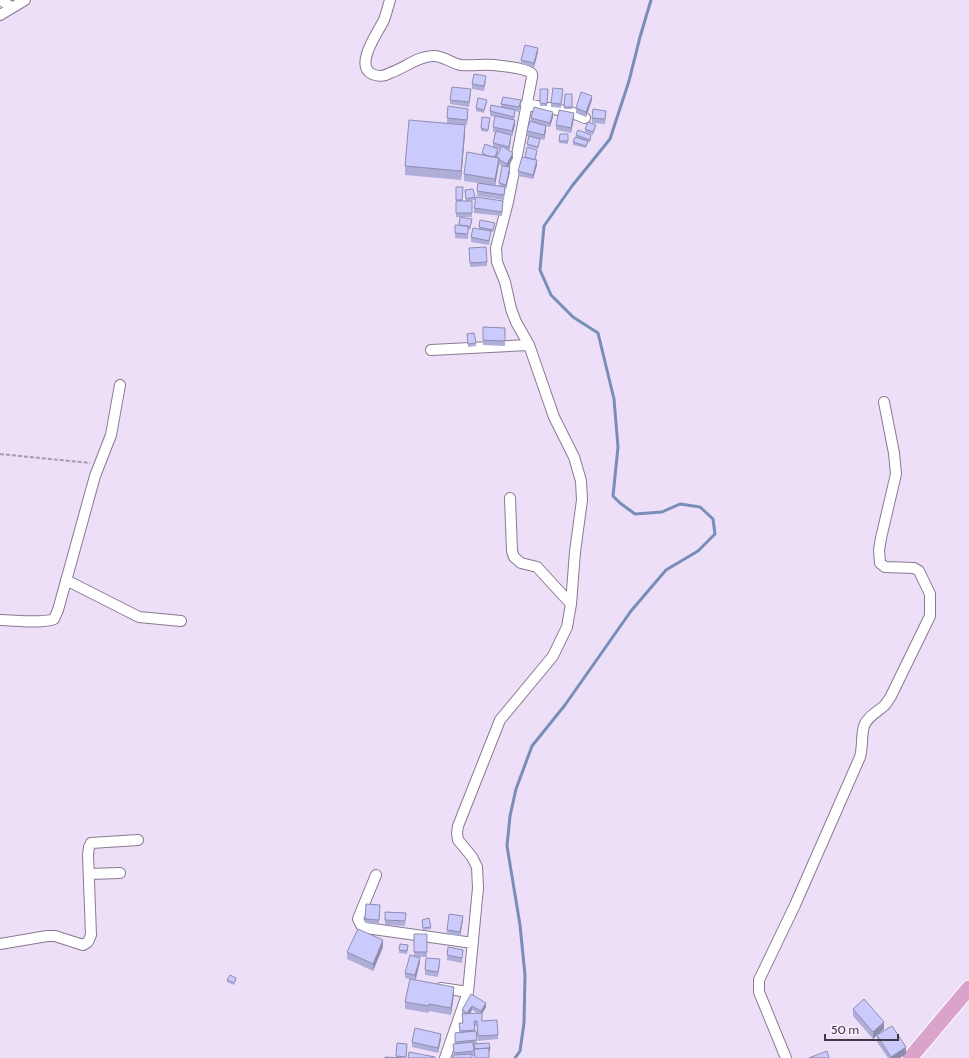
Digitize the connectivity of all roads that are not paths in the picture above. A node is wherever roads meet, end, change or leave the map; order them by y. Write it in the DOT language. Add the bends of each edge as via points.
graph roads {
  1 [pos="1,0"];
  2 [pos="25,0"];
  3 [pos="390,0"];
  4 [pos="11,7"];
  5 [pos="0,15"];
  6 [pos="526,104"];
  7 [pos="585,118"];
  8 [pos="529,345"];
  9 [pos="432,350"];
  10 [pos="120,386"];
  11 [pos="884,402"];
  12 [pos="510,498"];
  13 [pos="66,580"];
  14 [pos="571,604"];
  15 [pos="0,620"];
  16 [pos="181,621"];
  17 [pos="138,840"];
  18 [pos="120,873"];
  19 [pos="89,874"];
  20 [pos="376,875"];
  21 [pos="473,942"];
  22 [pos="0,944"];
  23 [pos="432,986"];
  24 [pos="969,988"];
  25 [pos="468,992"];
  26 [pos="445,1058"];
  27 [pos="786,1058"];
  28 [pos="910,1058"];
  1 -- 4 [label="street"];
  2 -- 4 [label="street"];
  3 -- 6 [label="street" via="384,20 369,47 365,62 369,72 380,76 425,57 435,56 461,65 502,66 527,70 532,77"];
  4 -- 5 [label="street"];
  6 -- 7 [label="street" via="570,112"];
  6 -- 8 [label="street" via="508,202 496,248 496,262 505,282 516,322"];
  8 -- 9 [label="street"];
  8 -- 14 [label="street" via="554,417 574,457 580,481 582,500 574,552"];
  10 -- 13 [label="street" via="111,435 99,464"];
  11 -- 27 [label="street" via="896,474 881,538 880,563 884,567 914,568 919,571 930,594 930,616 891,696 865,724 860,757 759,980 759,992"];
  12 -- 14 [label="street" via="514,557 521,563 537,567"];
  13 -- 15 [label="street" via="54,619"];
  13 -- 16 [label="street" via="139,617"];
  14 -- 21 [label="street" via="567,627 553,656 500,720 458,826 458,840 477,867 478,888"];
  17 -- 19 [label="street" via="92,843 88,855"];
  18 -- 19 [label="street"];
  19 -- 22 [label="street" via="91,935 88,942 83,945 47,936"];
  20 -- 21 [label="street" via="358,919 361,926"];
  21 -- 25 [label="street"];
  23 -- 25 [label="street"];
  24 -- 28 [label="main road"];
  25 -- 26 [label="street"];
}
